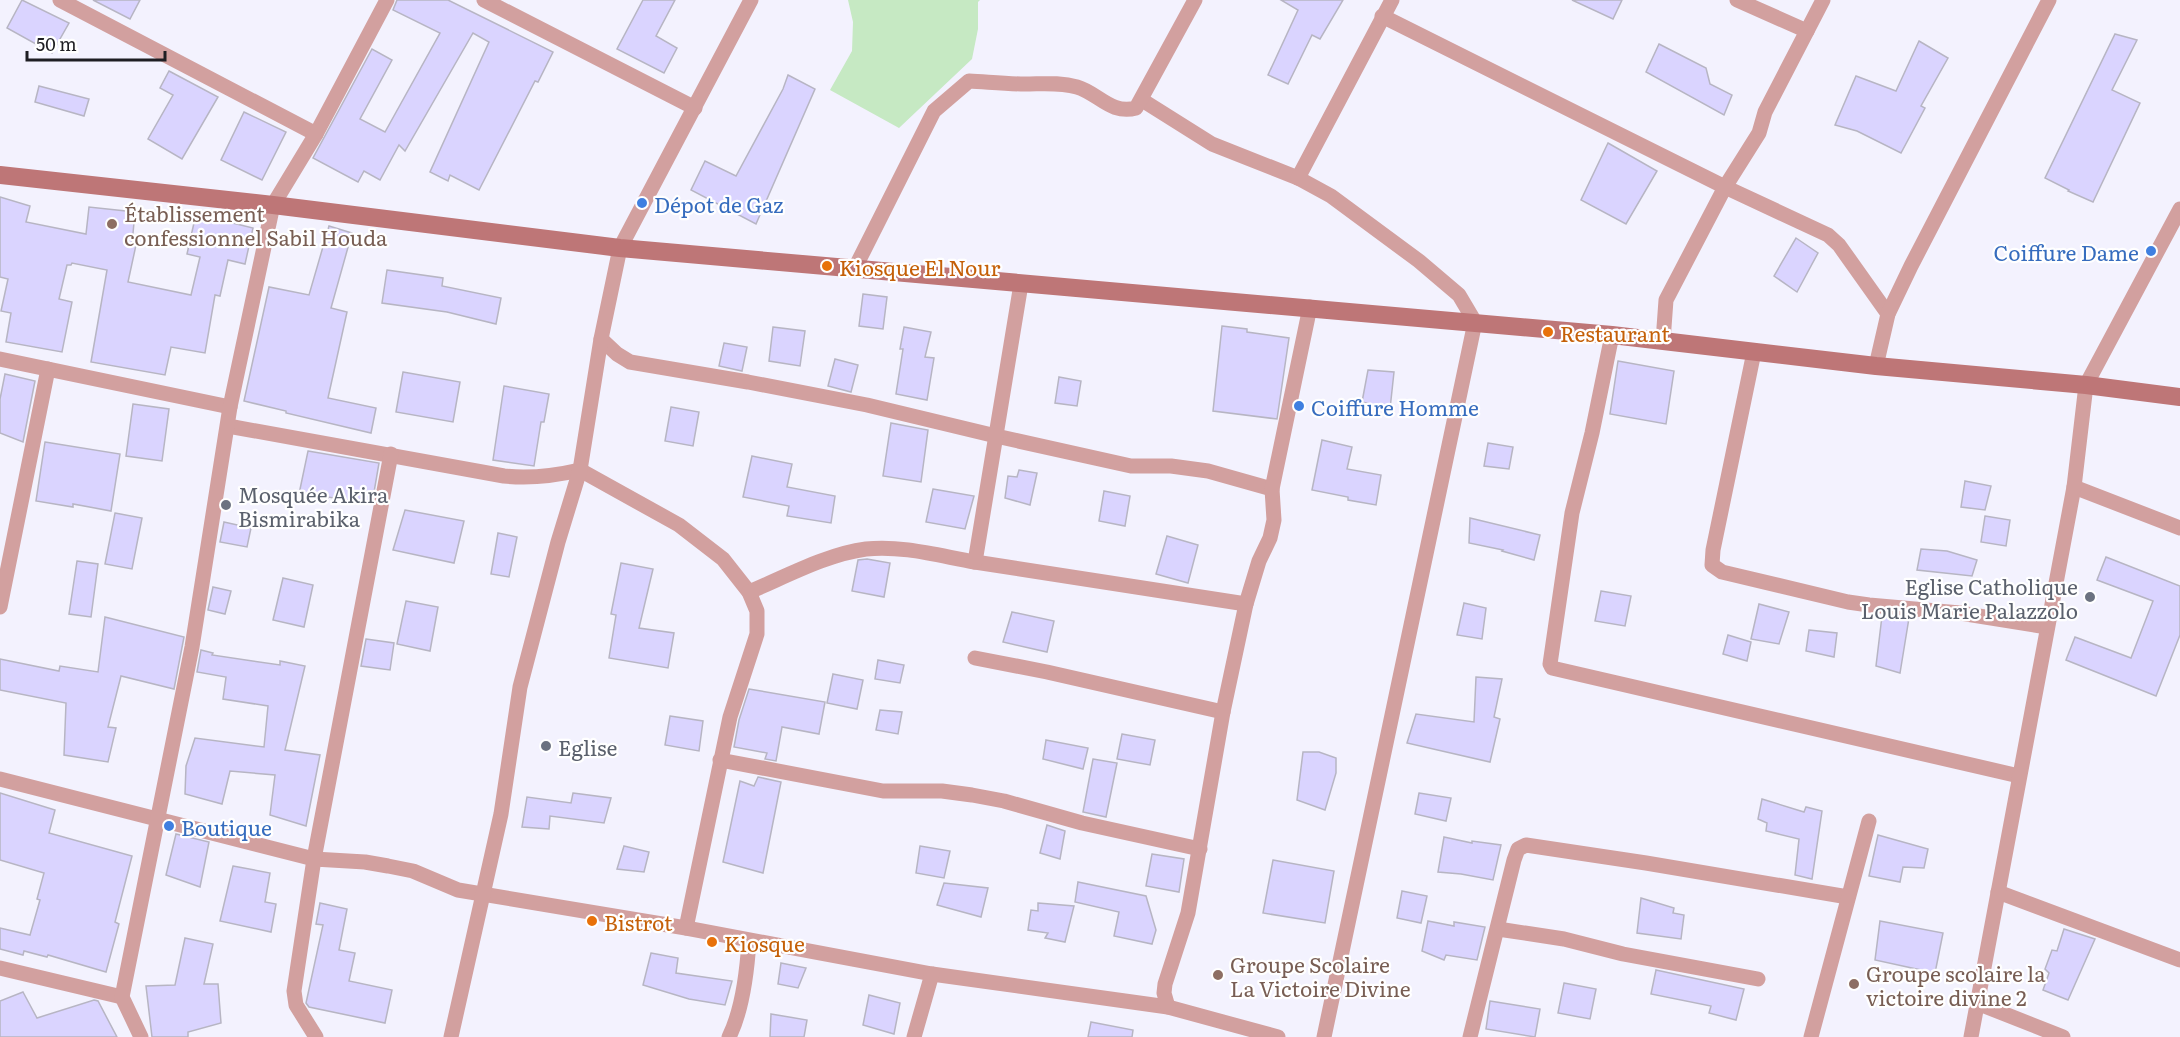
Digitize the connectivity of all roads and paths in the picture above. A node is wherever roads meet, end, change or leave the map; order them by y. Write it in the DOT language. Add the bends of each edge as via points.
graph roads {
  1 [pos="60,0"];
  2 [pos="387,0"];
  3 [pos="484,0"];
  4 [pos="751,0"];
  5 [pos="1195,0"];
  6 [pos="1392,0"];
  7 [pos="1737,0"];
  8 [pos="1823,0"];
  9 [pos="2049,0"];
  10 [pos="1382,16"];
  11 [pos="1807,31"];
  12 [pos="1142,100"];
  13 [pos="694,108"];
  14 [pos="316,134"];
  15 [pos="0,175"];
  16 [pos="1298,178"];
  17 [pos="1725,187"];
  18 [pos="273,205"];
  19 [pos="2180,209"];
  20 [pos="621,248"];
  21 [pos="855,268"];
  22 [pos="1021,284"];
  23 [pos="1310,307"];
  24 [pos="1888,314"];
  25 [pos="1474,322"];
  26 [pos="1612,335"];
  27 [pos="601,339"];
  28 [pos="1663,341"];
  29 [pos="1754,352"];
  30 [pos="0,359"];
  31 [pos="1876,366"];
  32 [pos="48,369"];
  33 [pos="2086,386"];
  34 [pos="2180,397"];
  35 [pos="230,407"];
  36 [pos="228,426"];
  37 [pos="996,436"];
  38 [pos="391,454"];
  39 [pos="580,470"];
  40 [pos="2074,487"];
  41 [pos="1272,489"];
  42 [pos="2180,528"];
  43 [pos="5,560"];
  44 [pos="975,562"];
  45 [pos="749,592"];
  46 [pos="1246,604"];
  47 [pos="0,607"];
  48 [pos="2048,627"];
  49 [pos="975,658"];
  50 [pos="1223,712"];
  51 [pos="720,760"];
  52 [pos="2019,776"];
  53 [pos="0,779"];
  54 [pos="159,819"];
  55 [pos="1869,821"];
  56 [pos="1200,849"];
  57 [pos="314,859"];
  58 [pos="1998,892"];
  59 [pos="484,894"];
  60 [pos="1848,897"];
  61 [pos="686,928"];
  62 [pos="1498,929"];
  63 [pos="749,941"];
  64 [pos="2180,960"];
  65 [pos="0,968"];
  66 [pos="932,974"];
  67 [pos="1758,979"];
  68 [pos="122,997"];
  69 [pos="1977,1003"];
  70 [pos="1168,1007"];
  71 [pos="141,1037"];
  72 [pos="316,1037"];
  73 [pos="451,1037"];
  74 [pos="729,1037"];
  75 [pos="914,1037"];
  76 [pos="1278,1037"];
  77 [pos="1324,1037"];
  78 [pos="1470,1037"];
  79 [pos="1811,1037"];
  80 [pos="1971,1037"];
  81 [pos="2063,1037"];
  1 -- 14 [label="street"];
  2 -- 14 [label="street"];
  3 -- 13 [label="street"];
  4 -- 13 [label="street"];
  5 -- 12 [label="street"];
  6 -- 10 [label="street"];
  7 -- 11 [label="street"];
  8 -- 11 [label="street"];
  9 -- 24 [label="street"];
  10 -- 16 [label="street"];
  10 -- 17 [label="street"];
  11 -- 17 [label="street" via="1765,112 1759,133"];
  12 -- 16 [label="street" via="1212,144"];
  12 -- 21 [label="street" via="1129,110 1103,103 1078,87 969,81 934,111"];
  13 -- 20 [label="street"];
  14 -- 18 [label="street"];
  15 -- 18 [label="street"];
  16 -- 25 [label="street" via="1331,196 1419,261 1459,295"];
  17 -- 24 [label="street" via="1828,235"];
  17 -- 28 [label="street" via="1666,300"];
  18 -- 20 [label="street"];
  18 -- 35 [label="street"];
  19 -- 33 [label="street"];
  20 -- 21 [label="street"];
  20 -- 27 [label="street"];
  21 -- 22 [label="street"];
  22 -- 23 [label="street"];
  22 -- 37 [label="street"];
  23 -- 25 [label="street"];
  23 -- 41 [label="street"];
  24 -- 31 [label="street"];
  25 -- 26 [label="street"];
  25 -- 77 [label="street"];
  26 -- 28 [label="street"];
  26 -- 52 [label="street" via="1572,513 1551,668"];
  27 -- 37 [label="street" via="630,362 856,402"];
  27 -- 39 [label="street"];
  28 -- 29 [label="street"];
  29 -- 31 [label="street"];
  29 -- 48 [label="street" via="1712,565 1722,572 1848,602 1960,612"];
  30 -- 32 [label="street"];
  31 -- 33 [label="street"];
  32 -- 35 [label="street"];
  32 -- 43 [label="street"];
  33 -- 34 [label="street"];
  33 -- 40 [label="street"];
  35 -- 36 [label="street"];
  36 -- 38 [label="street"];
  36 -- 54 [label="street"];
  37 -- 41 [label="street" via="1131,466 1208,471"];
  37 -- 44 [label="street"];
  38 -- 39 [label="street" via="480,473 526,478"];
  38 -- 57 [label="street"];
  39 -- 45 [label="street" via="679,525 723,559"];
  39 -- 59 [label="street" via="520,687 501,814"];
  40 -- 42 [label="street"];
  40 -- 48 [label="street"];
  41 -- 46 [label="street" via="1274,520 1270,538"];
  43 -- 47 [label="street"];
  44 -- 45 [label="street" via="906,550 866,549 834,557"];
  44 -- 46 [label="street"];
  45 -- 51 [label="street" via="757,611 758,634"];
  46 -- 50 [label="street"];
  48 -- 52 [label="street"];
  49 -- 50 [label="street"];
  50 -- 56 [label="street"];
  51 -- 56 [label="street" via="883,791 972,795"];
  51 -- 61 [label="street"];
  52 -- 58 [label="street"];
  53 -- 54 [label="street"];
  54 -- 57 [label="street"];
  54 -- 68 [label="street"];
  55 -- 60 [label="street"];
  56 -- 70 [label="street" via="1188,913 1165,984"];
  57 -- 59 [label="street" via="388,866 458,890"];
  57 -- 72 [label="street" via="294,991 296,1005"];
  58 -- 64 [label="street"];
  58 -- 69 [label="street"];
  59 -- 61 [label="street"];
  59 -- 73 [label="street"];
  60 -- 62 [label="street" via="1526,845 1518,849"];
  60 -- 79 [label="street"];
  61 -- 63 [label="street"];
  62 -- 67 [label="street"];
  62 -- 78 [label="street"];
  63 -- 66 [label="street"];
  63 -- 74 [label="street" via="747,973"];
  65 -- 68 [label="street"];
  66 -- 70 [label="street"];
  66 -- 75 [label="street"];
  68 -- 71 [label="street"];
  69 -- 80 [label="street"];
  69 -- 81 [label="street"];
  70 -- 76 [label="street"];
}
